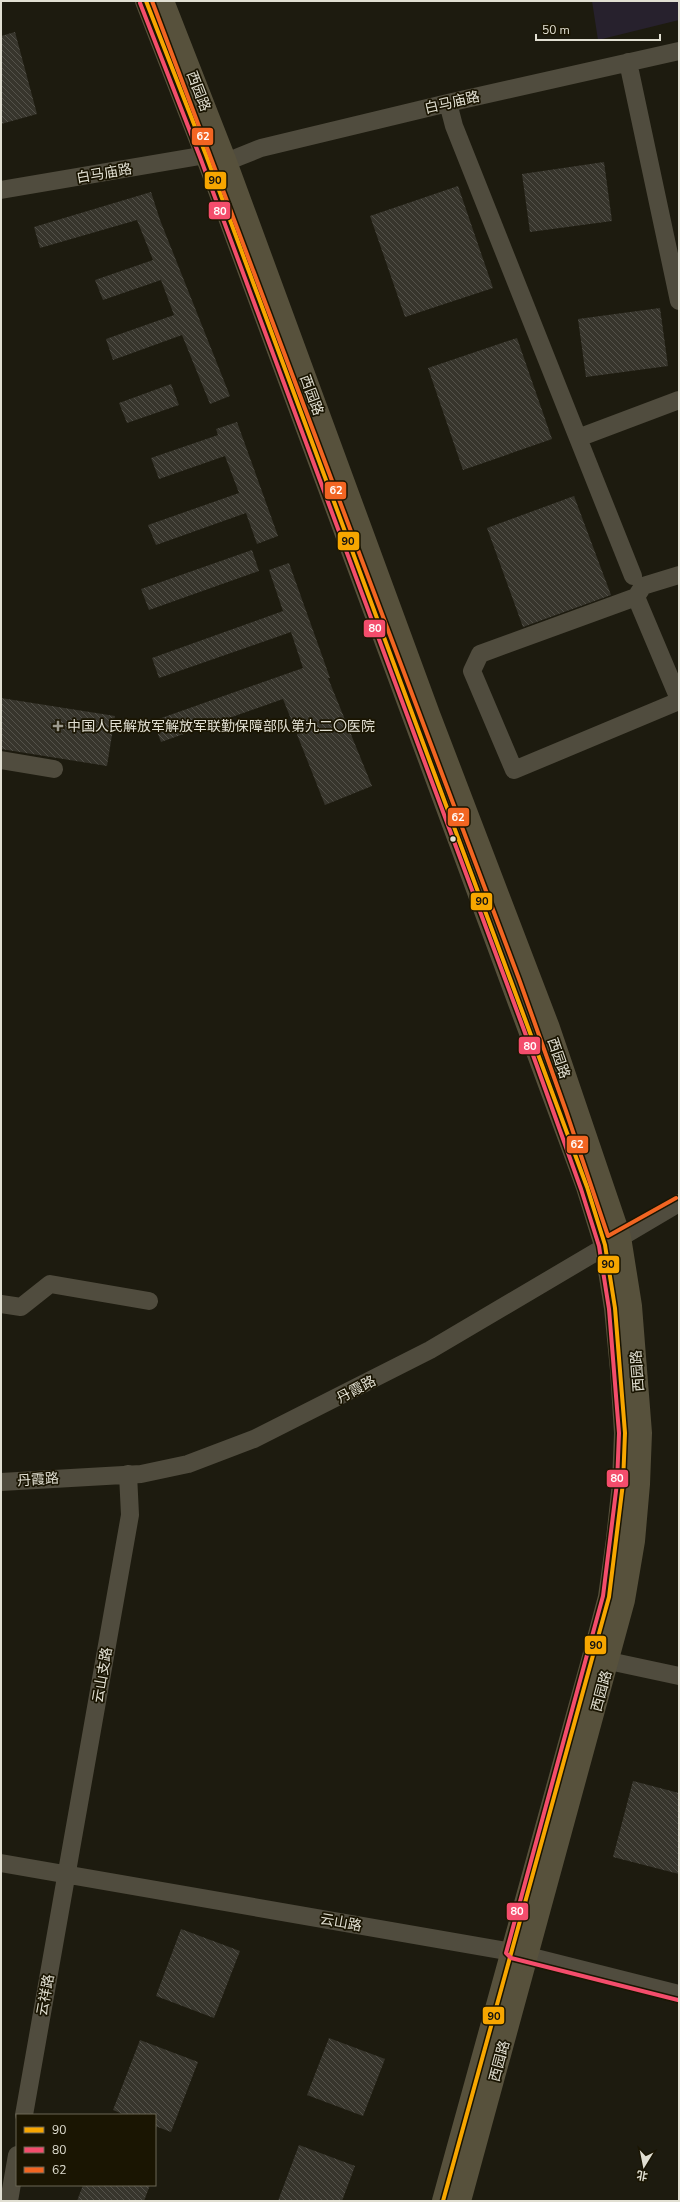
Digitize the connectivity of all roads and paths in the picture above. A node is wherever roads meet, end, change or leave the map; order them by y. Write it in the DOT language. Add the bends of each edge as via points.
graph roads {
  1 [pos="146,1"];
  2 [pos="164,1"];
  3 [pos="679,51"];
  4 [pos="628,62"];
  5 [pos="448,102"];
  6 [pos="216,158"];
  7 [pos="1,190"];
  8 [pos="679,301"];
  9 [pos="679,400"];
  10 [pos="578,438"];
  11 [pos="679,575"];
  12 [pos="633,576"];
  13 [pos="636,597"];
  14 [pos="679,700"];
  15 [pos="1,760"];
  16 [pos="54,769"];
  17 [pos="679,1203"];
  18 [pos="612,1241"];
  19 [pos="149,1301"];
  20 [pos="1,1304"];
  21 [pos="128,1474"];
  22 [pos="1,1482"];
  23 [pos="608,1661"];
  24 [pos="679,1676"];
  25 [pos="1,1863"];
  26 [pos="66,1874"];
  27 [pos="520,1954"];
  28 [pos="679,1994"];
  29 [pos="24,2114"];
  30 [pos="16,2158"];
  31 [pos="7,2181"];
  32 [pos="9,2201"];
  33 [pos="443,2201"];
  34 [pos="460,2201"];
  1 -- 6 [label="main road, 西园路"];
  2 -- 6 [label="main road, 西园路"];
  3 -- 4 [label="street, 白马庙路"];
  4 -- 5 [label="street, 白马庙路"];
  4 -- 8 [label="street"];
  5 -- 6 [label="street, 白马庙路"];
  5 -- 10 [label="street" via="457,134"];
  6 -- 7 [label="street, 白马庙路"];
  6 -- 18 [label="main road, 西园路" via="587,1188"];
  9 -- 10 [label="street"];
  10 -- 12 [label="street"];
  11 -- 13 [label="street" via="644,586"];
  13 -- 14 [label="street"];
  13 -- 14 [label="street" via="480,654 472,671 514,770"];
  15 -- 16 [label="street"];
  17 -- 18 [label="street, 丹霞路"];
  18 -- 21 [label="street, 丹霞路" via="430,1350 254,1439 188,1464 141,1474"];
  18 -- 23 [label="main road, 西园路" via="631,1306 641,1433 634,1541 624,1600"];
  18 -- 27 [label="main road, 西园路" via="625,1433 617,1539 607,1604"];
  19 -- 20 [label="street" via="50,1284 21,1307"];
  21 -- 22 [label="street, 丹霞路"];
  21 -- 26 [label="street, 云山支路" via="130,1515"];
  23 -- 24 [label="street"];
  23 -- 27 [label="main road, 西园路"];
  25 -- 26 [label="street, 云山路"];
  26 -- 27 [label="street, 云山路"];
  26 -- 29 [label="street, 云祥路"];
  27 -- 28 [label="street, 云山路"];
  27 -- 33 [label="main road, 西园路"];
  27 -- 34 [label="main road, 西园路"];
  30 -- 31 [label="street"];
  31 -- 32 [label="street"];
}
